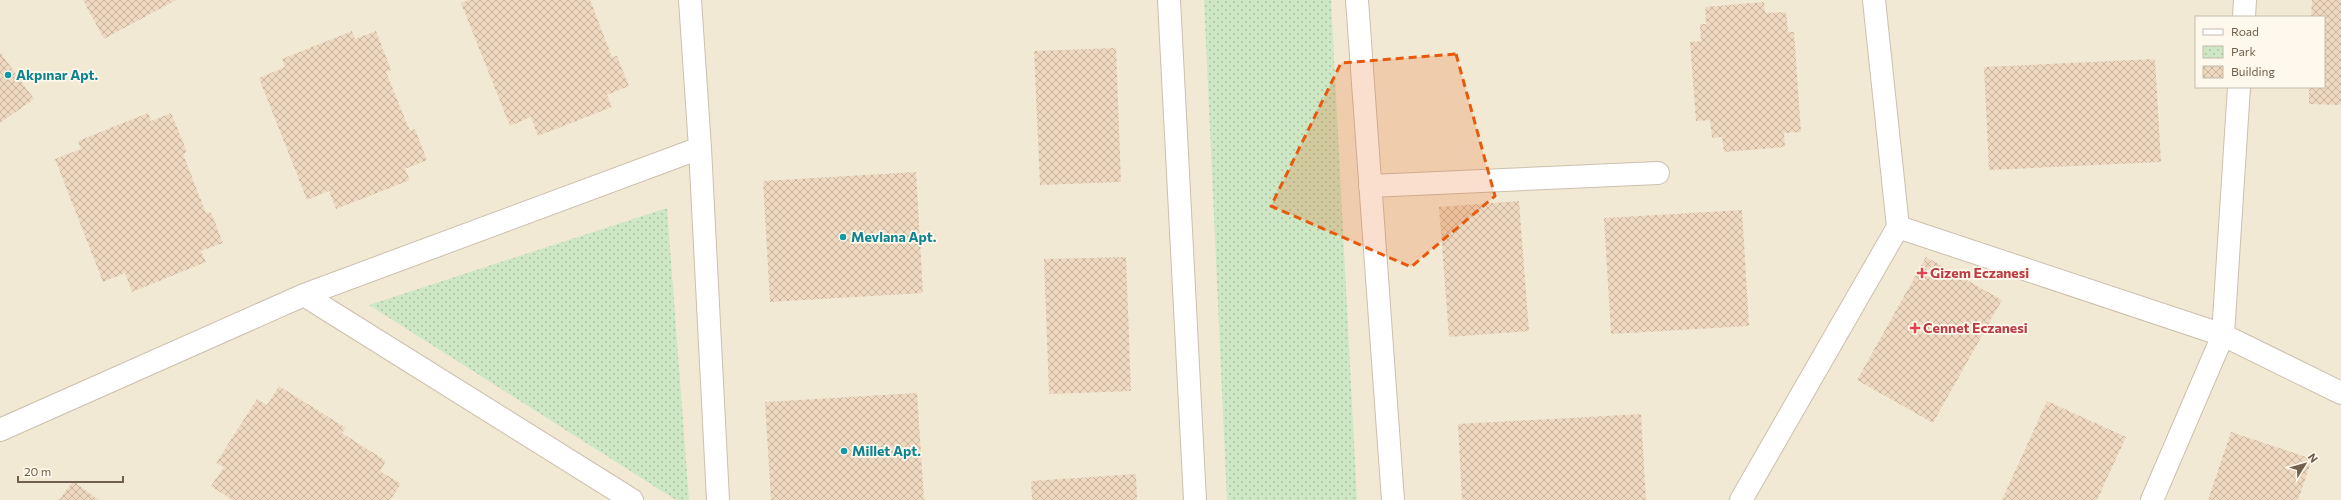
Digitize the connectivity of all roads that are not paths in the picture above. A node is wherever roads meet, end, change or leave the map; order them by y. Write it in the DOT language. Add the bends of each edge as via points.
graph roads {
  1 [pos="690,0"];
  2 [pos="1169,0"];
  3 [pos="1357,0"];
  4 [pos="1874,0"];
  5 [pos="2245,0"];
  6 [pos="2244,16"];
  7 [pos="2239,88"];
  8 [pos="700,148"];
  9 [pos="1658,173"];
  10 [pos="1370,186"];
  11 [pos="1898,227"];
  12 [pos="304,295"];
  13 [pos="2223,335"];
  14 [pos="2341,393"];
  15 [pos="0,430"];
  16 [pos="632,500"];
  17 [pos="718,500"];
  18 [pos="1195,500"];
  19 [pos="1393,500"];
  20 [pos="1741,500"];
  21 [pos="2152,500"];
  1 -- 8 [label="street"];
  2 -- 18 [label="street"];
  3 -- 10 [label="street"];
  4 -- 11 [label="street"];
  5 -- 6 [label="street"];
  7 -- 13 [label="street"];
  8 -- 12 [label="street"];
  8 -- 17 [label="street"];
  9 -- 10 [label="street"];
  10 -- 19 [label="street"];
  11 -- 13 [label="street"];
  11 -- 20 [label="street"];
  12 -- 15 [label="street"];
  12 -- 16 [label="street"];
  13 -- 14 [label="street"];
  13 -- 21 [label="street"];
}
